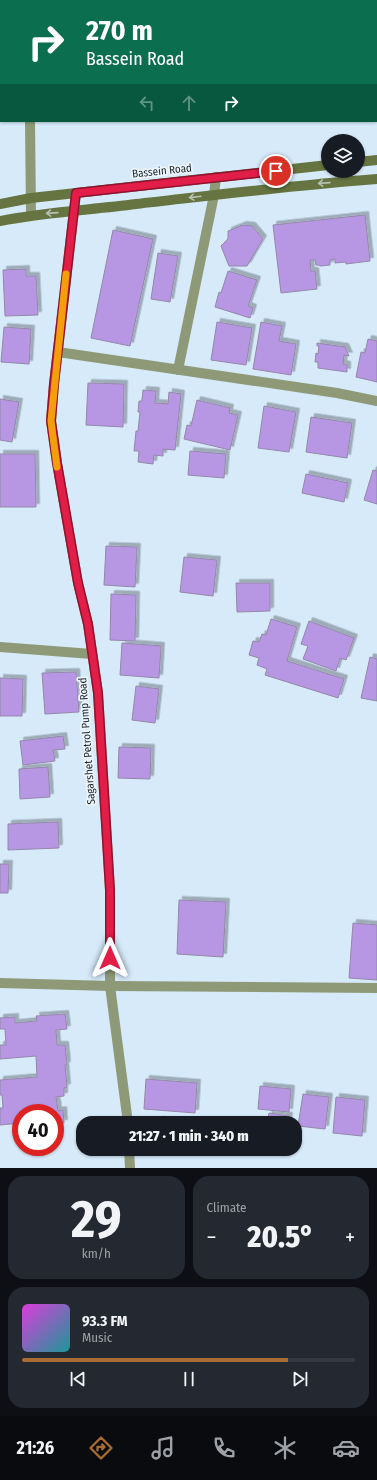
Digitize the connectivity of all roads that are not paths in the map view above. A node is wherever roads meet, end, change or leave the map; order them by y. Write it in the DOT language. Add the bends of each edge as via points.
graph roads {
  1 [pos="30,122"];
  2 [pos="377,160"];
  3 [pos="365,161"];
  4 [pos="321,166"];
  5 [pos="216,177"];
  6 [pos="377,179"];
  7 [pos="76,193"];
  8 [pos="214,195"];
  9 [pos="31,198"];
  10 [pos="0,204"];
  11 [pos="74,212"];
  12 [pos="31,215"];
  13 [pos="0,220"];
  14 [pos="58,352"];
  15 [pos="178,370"];
  16 [pos="377,402"];
  17 [pos="0,647"];
  18 [pos="92,654"];
  19 [pos="0,984"];
  20 [pos="110,986"];
  21 [pos="377,988"];
  22 [pos="127,1116"];
  23 [pos="129,1156"];
  24 [pos="130,1168"];
  1 -- 9 [label="street"];
  2 -- 3 [label="main road"];
  4 -- 5 [label="main road, Bassein Road"];
  5 -- 7 [label="main road, Bassein Road"];
  5 -- 8 [label="street"];
  6 -- 8 [label="main road, one-way"];
  7 -- 9 [label="main road, Bassein Road"];
  7 -- 11 [label="street, Sagarshet Petrol Pump Road"];
  8 -- 11 [label="main road, one-way"];
  8 -- 15 [label="street"];
  9 -- 10 [label="main road, Bassein Road"];
  9 -- 12 [label="street"];
  11 -- 12 [label="main road, one-way"];
  11 -- 14 [label="street, Sagarshet Petrol Pump Road"];
  12 -- 13 [label="main road"];
  14 -- 15 [label="street"];
  14 -- 18 [label="street, Sagarshet Petrol Pump Road" via="51,421"];
  15 -- 16 [label="street" via="330,392"];
  17 -- 18 [label="street"];
  18 -- 20 [label="street, Sagarshet Petrol Pump Road" via="98,693 110,890"];
  19 -- 20 [label="street"];
  20 -- 21 [label="street"];
  20 -- 22 [label="street, Sagarshet Petrol Pump Road"];
  23 -- 24 [label="street"];
}
